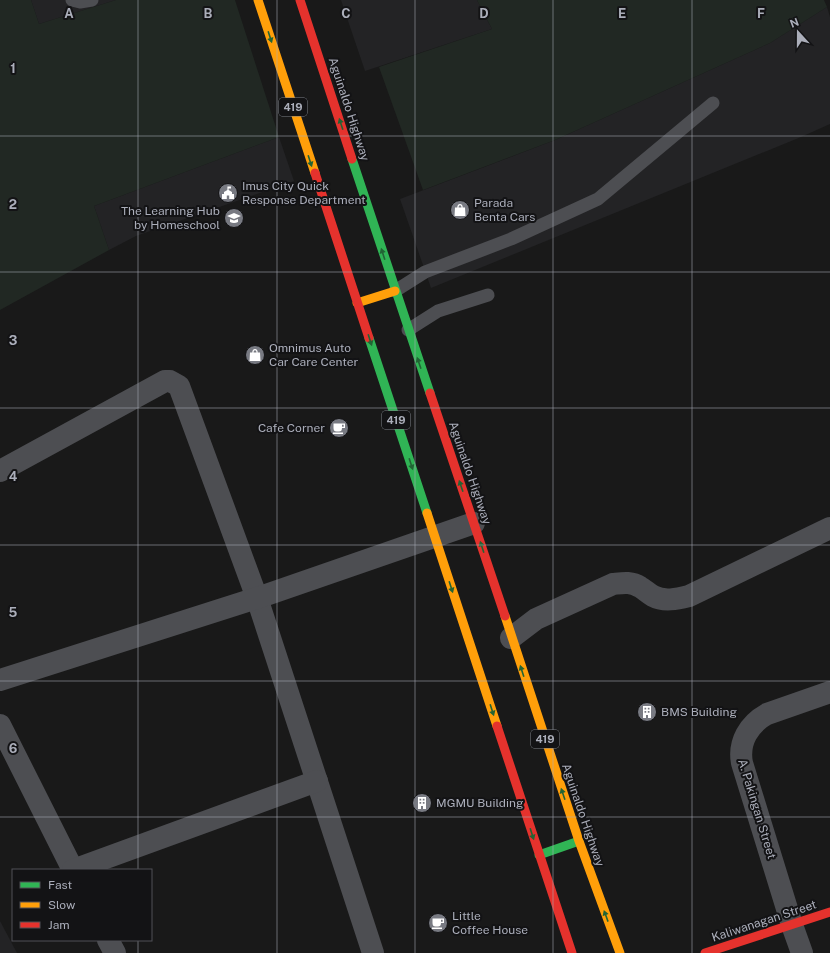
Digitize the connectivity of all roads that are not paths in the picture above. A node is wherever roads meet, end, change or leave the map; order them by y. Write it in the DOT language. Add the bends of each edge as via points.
graph roads {
  1 [pos="72,0"];
  2 [pos="92,0"];
  3 [pos="258,0"];
  4 [pos="300,0"];
  5 [pos="713,103"];
  6 [pos="395,291"];
  7 [pos="488,295"];
  8 [pos="357,303"];
  9 [pos="408,330"];
  10 [pos="0,471"];
  11 [pos="474,523"];
  12 [pos="830,528"];
  13 [pos="435,537"];
  14 [pos="257,598"];
  15 [pos="511,638"];
  16 [pos="0,680"];
  17 [pos="830,692"];
  18 [pos="0,725"];
  19 [pos="318,781"];
  20 [pos="579,841"];
  21 [pos="539,855"];
  22 [pos="72,869"];
  23 [pos="76,869"];
  24 [pos="830,912"];
  25 [pos="792,925"];
  26 [pos="108,941"];
  27 [pos="114,953"];
  28 [pos="373,953"];
  29 [pos="572,953"];
  30 [pos="620,953"];
  31 [pos="705,953"];
  32 [pos="802,953"];
  1 -- 2 [label="lane"];
  3 -- 8 [label="main road, 419, one-way"];
  6 -- 4 [label="main road, Aguinaldo Highway / 419, one-way"];
  5 -- 6 [label="lane" via="598,199 511,239 425,272"];
  6 -- 8 [label="main road"];
  6 -- 9 [label="main road, Aguinaldo Highway / 419"];
  7 -- 9 [label="lane" via="438,311"];
  8 -- 13 [label="main road, 419, one-way"];
  11 -- 9 [label="main road, Aguinaldo Highway / 419, one-way"];
  10 -- 14 [label="street" via="166,382 174,382 182,391"];
  11 -- 13 [label="street"];
  15 -- 11 [label="main road, Aguinaldo Highway / 419, one-way"];
  12 -- 15 [label="street" via="689,596 675,600 663,599 626,582 613,584 536,619"];
  13 -- 14 [label="street"];
  13 -- 21 [label="main road, 419, one-way"];
  14 -- 16 [label="street"];
  14 -- 19 [label="street"];
  20 -- 15 [label="main road, Aguinaldo Highway / 419, one-way"];
  17 -- 25 [label="street, A. Pakingan Street" via="761,717 755,722 741,748 742,763"];
  18 -- 22 [label="street"];
  19 -- 23 [label="street"];
  19 -- 28 [label="street"];
  20 -- 21 [label="main road"];
  30 -- 20 [label="main road, Aguinaldo Highway / 419, one-way"];
  21 -- 29 [label="main road, 419"];
  24 -- 25 [label="main road, Kaliwanagan Street"];
  25 -- 31 [label="main road, Kaliwanagan Street"];
  25 -- 32 [label="street, A. Pakingan Street"];
  26 -- 27 [label="street"];
}
